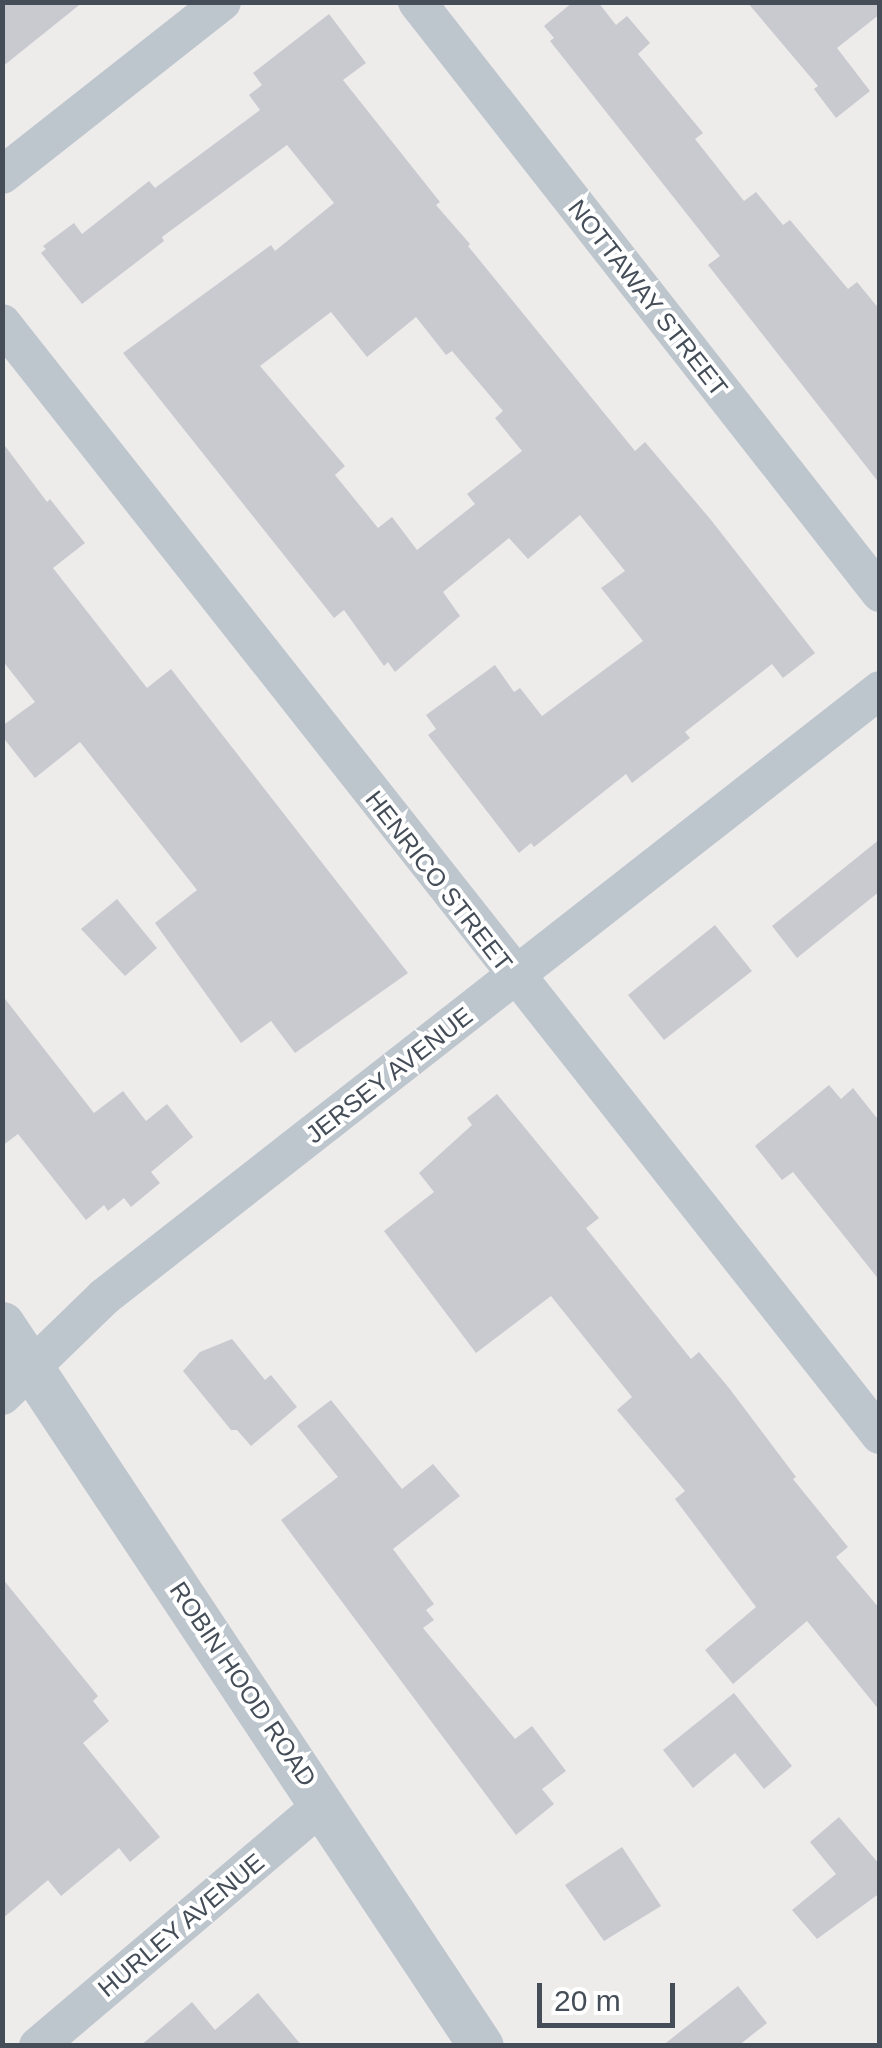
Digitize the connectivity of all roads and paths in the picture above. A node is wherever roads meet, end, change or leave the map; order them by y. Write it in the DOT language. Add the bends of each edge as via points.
graph roads {
  1 [pos="222,2"];
  2 [pos="417,2"];
  3 [pos="2,174"];
  4 [pos="2,323"];
  5 [pos="880,593"];
  6 [pos="880,690"];
  7 [pos="515,977"];
  8 [pos="2,1324"];
  9 [pos="18,1383"];
  10 [pos="880,1436"];
  11 [pos="323,1804"];
  12 [pos="38,2046"];
  13 [pos="481,2046"];
  1 -- 3 [label="street"];
  2 -- 5 [label="street, NOTTAWAY STREET"];
  4 -- 7 [label="street, HENRICO STREET"];
  6 -- 7 [label="street, JERSEY AVENUE"];
  7 -- 9 [label="street, JERSEY AVENUE" via="104,1298"];
  7 -- 10 [label="street, HENRICO STREET"];
  8 -- 9 [label="street, ROBIN HOOD ROAD"];
  9 -- 11 [label="street, ROBIN HOOD ROAD"];
  11 -- 12 [label="street, HURLEY AVENUE"];
  11 -- 13 [label="street, ROBIN HOOD ROAD"];
}
